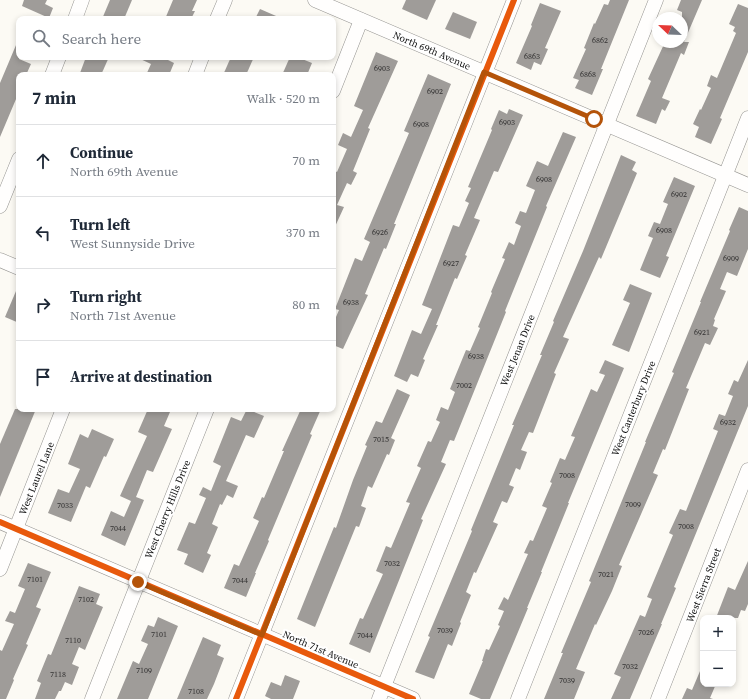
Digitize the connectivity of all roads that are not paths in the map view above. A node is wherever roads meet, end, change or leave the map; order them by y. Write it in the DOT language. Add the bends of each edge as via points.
graph roads {
  1 [pos="82,0"];
  2 [pos="225,0"];
  3 [pos="315,0"];
  4 [pos="514,0"];
  5 [pos="656,0"];
  6 [pos="76,16"];
  7 [pos="218,16"];
  8 [pos="361,20"];
  9 [pos="59,60"];
  10 [pos="201,60"];
  11 [pos="53,72"];
  12 [pos="196,72"];
  13 [pos="484,72"];
  14 [pos="336,83"];
  15 [pos="748,118"];
  16 [pos="607,124"];
  17 [pos="16,166"];
  18 [pos="725,175"];
  19 [pos="748,185"];
  20 [pos="0,206"];
  21 [pos="0,260"];
  22 [pos="16,267"];
  23 [pos="62,412"];
  24 [pos="206,412"];
  25 [pos="748,470"];
  26 [pos="0,522"];
  27 [pos="16,529"];
  28 [pos="0,569"];
  29 [pos="138,582"];
  30 [pos="262,635"];
  31 [pos="381,693"];
  32 [pos="92,699"];
  33 [pos="236,699"];
  34 [pos="413,699"];
  35 [pos="518,699"];
  36 [pos="658,699"];
  1 -- 6 [label="street"];
  2 -- 7 [label="street"];
  3 -- 8 [label="street, North 69th Avenue"];
  4 -- 13 [label="street"];
  5 -- 16 [label="street, West Jenan Drive"];
  8 -- 13 [label="street, North 69th Avenue"];
  8 -- 14 [label="street"];
  9 -- 11 [label="street"];
  10 -- 12 [label="street"];
  13 -- 16 [label="street, North 69th Avenue"];
  13 -- 30 [label="street"];
  15 -- 18 [label="street, West Canterbury Drive"];
  16 -- 18 [label="street, North 69th Avenue"];
  16 -- 31 [label="street, West Jenan Drive"];
  17 -- 20 [label="street"];
  18 -- 19 [label="street, North 69th Avenue"];
  18 -- 35 [label="street, West Canterbury Drive"];
  21 -- 22 [label="street"];
  23 -- 27 [label="street, West Laurel Lane"];
  24 -- 29 [label="street, West Cherry Hills Drive"];
  25 -- 36 [label="street, West Sierra Street"];
  26 -- 27 [label="street, North 71st Avenue"];
  27 -- 28 [label="street, West Laurel Lane"];
  27 -- 29 [label="street, North 71st Avenue"];
  29 -- 30 [label="street, North 71st Avenue"];
  29 -- 32 [label="street, West Cherry Hills Drive"];
  30 -- 31 [label="street, North 71st Avenue"];
  30 -- 33 [label="street"];
  31 -- 34 [label="street, North 71st Avenue"];
}
